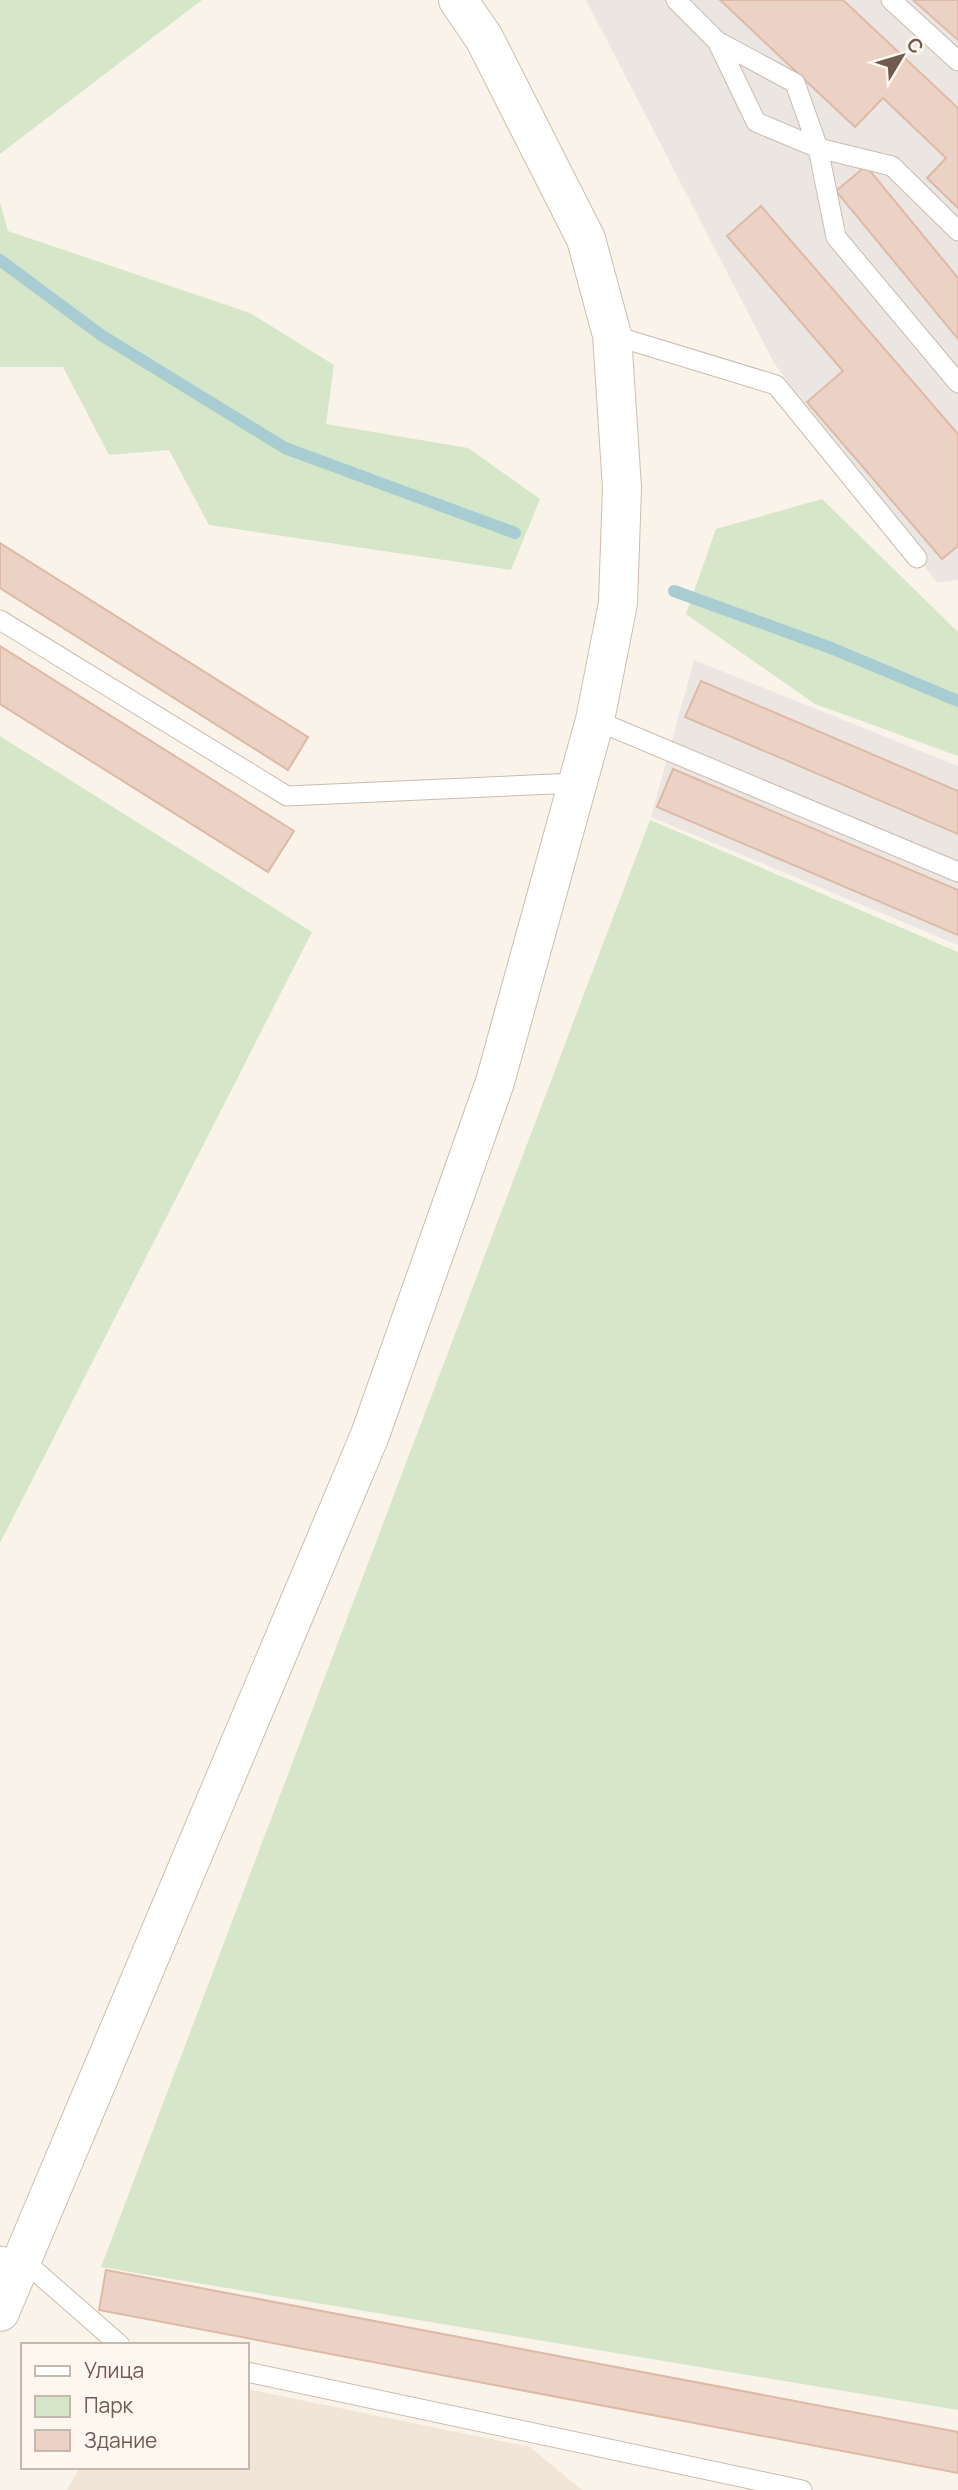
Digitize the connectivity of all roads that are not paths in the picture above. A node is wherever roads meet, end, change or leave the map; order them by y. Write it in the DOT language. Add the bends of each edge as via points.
graph roads {
  1 [pos="458,0"];
  2 [pos="676,0"];
  3 [pos="891,0"];
  4 [pos="718,41"];
  5 [pos="958,61"];
  6 [pos="818,148"];
  7 [pos="958,231"];
  8 [pos="612,335"];
  9 [pos="958,383"];
  10 [pos="917,558"];
  11 [pos="0,620"];
  12 [pos="595,720"];
  13 [pos="575,783"];
  14 [pos="958,872"];
  15 [pos="12,2258"];
  16 [pos="0,2312"];
  17 [pos="118,2343"];
  18 [pos="248,2372"];
  19 [pos="802,2490"];
  1 -- 8 [label="main road" via="484,38 586,239"];
  2 -- 4 [label="lane"];
  3 -- 5 [label="lane"];
  4 -- 6 [label="lane" via="795,83"];
  4 -- 6 [label="lane" via="756,122"];
  6 -- 7 [label="lane" via="892,166"];
  6 -- 9 [label="lane" via="836,237"];
  8 -- 10 [label="lane" via="775,386"];
  8 -- 12 [label="main road" via="622,488 618,603"];
  11 -- 13 [label="lane" via="287,796"];
  12 -- 13 [label="main road"];
  12 -- 14 [label="lane"];
  13 -- 15 [label="main road" via="495,1082 370,1435"];
  15 -- 16 [label="main road"];
  15 -- 17 [label="lane"];
  18 -- 19 [label="lane"];
}
